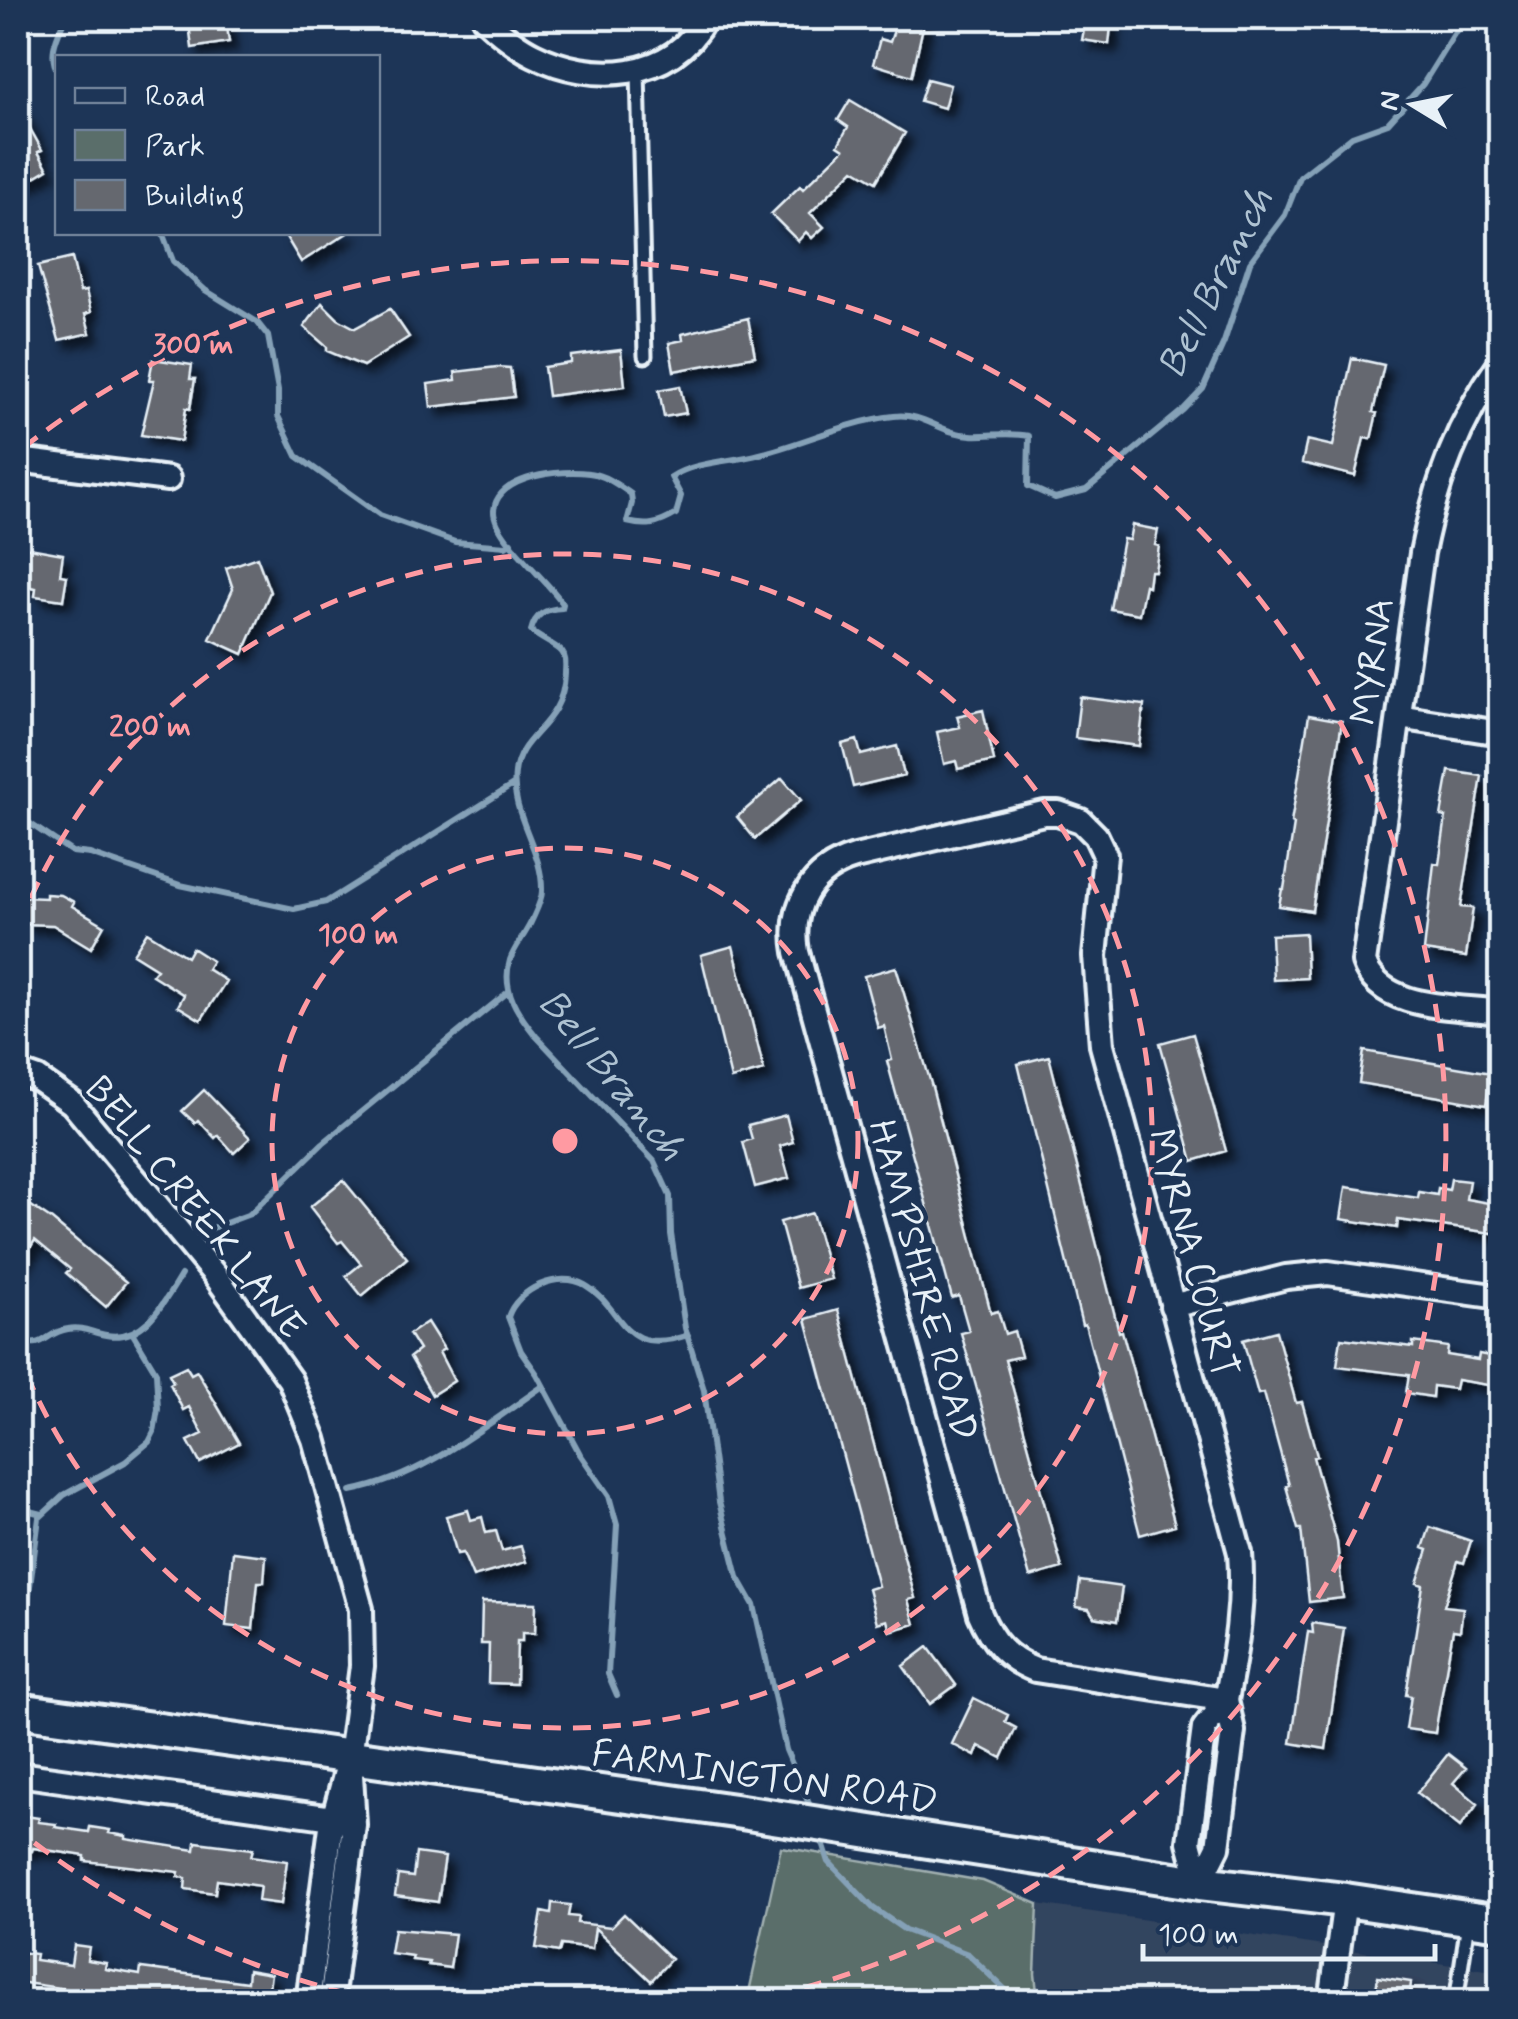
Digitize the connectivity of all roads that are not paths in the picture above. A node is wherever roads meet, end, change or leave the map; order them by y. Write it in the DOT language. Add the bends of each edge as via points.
graph roads {
  1 [pos="484,18"];
  2 [pos="705,18"];
  3 [pos="638,72"];
  4 [pos="645,356"];
  5 [pos="1500,363"];
  6 [pos="18,460"];
  7 [pos="168,479"];
  8 [pos="1398,717"];
  9 [pos="1500,733"];
  10 [pos="1088,826"];
  11 [pos="1500,1012"];
  12 [pos="18,1072"];
  13 [pos="1500,1297"];
  14 [pos="1172,1306"];
  15 [pos="1226,1700"];
  16 [pos="18,1710"];
  17 [pos="350,1756"];
  18 [pos="18,1774"];
  19 [pos="343,1822"];
  20 [pos="1200,1883"];
  21 [pos="1345,1900"];
  22 [pos="1484,1920"];
  23 [pos="323,2001"];
  24 [pos="1330,2002"];
  25 [pos="1456,2002"];
  1 -- 3 [label="street" via="545,60"];
  2 -- 3 [label="street" via="677,53"];
  3 -- 4 [label="lane"];
  5 -- 8 [label="street, MYRNA" via="1464,420 1432,501"];
  6 -- 7 [label="street"];
  8 -- 9 [label="street"];
  8 -- 11 [label="street, MYRNA" via="1364,962 1374,981 1396,995"];
  10 -- 14 [label="street, MYRNA COURT" via="1106,866 1095,956 1102,1045"];
  10 -- 15 [label="street, HAMPSHIRE ROAD" via="1068,815 1044,814 830,867 811,884 795,918 796,952 988,1634 1008,1656 1035,1670"];
  12 -- 17 [label="street, BELL CREEK LANE" via="58,1091 88,1120 216,1275 290,1380 314,1440 361,1609 362,1666"];
  13 -- 14 [label="street" via="1317,1274"];
  14 -- 15 [label="street, MYRNA COURT" via="1240,1552 1239,1636"];
  15 -- 20 [label="street, MYRNA COURT" via="1233,1730 1218,1846"];
  16 -- 17 [label="main road, FARMINGTON ROAD"];
  17 -- 19 [label="street, BELL CREEK LANE"];
  17 -- 20 [label="main road, FARMINGTON ROAD"];
  18 -- 19 [label="street"];
  19 -- 23 [label="street, BELL CREEK LANE"];
  20 -- 21 [label="main road, FARMINGTON ROAD"];
  21 -- 22 [label="main road, FARMINGTON ROAD"];
  21 -- 24 [label="street"];
  22 -- 25 [label="lane"];
}
